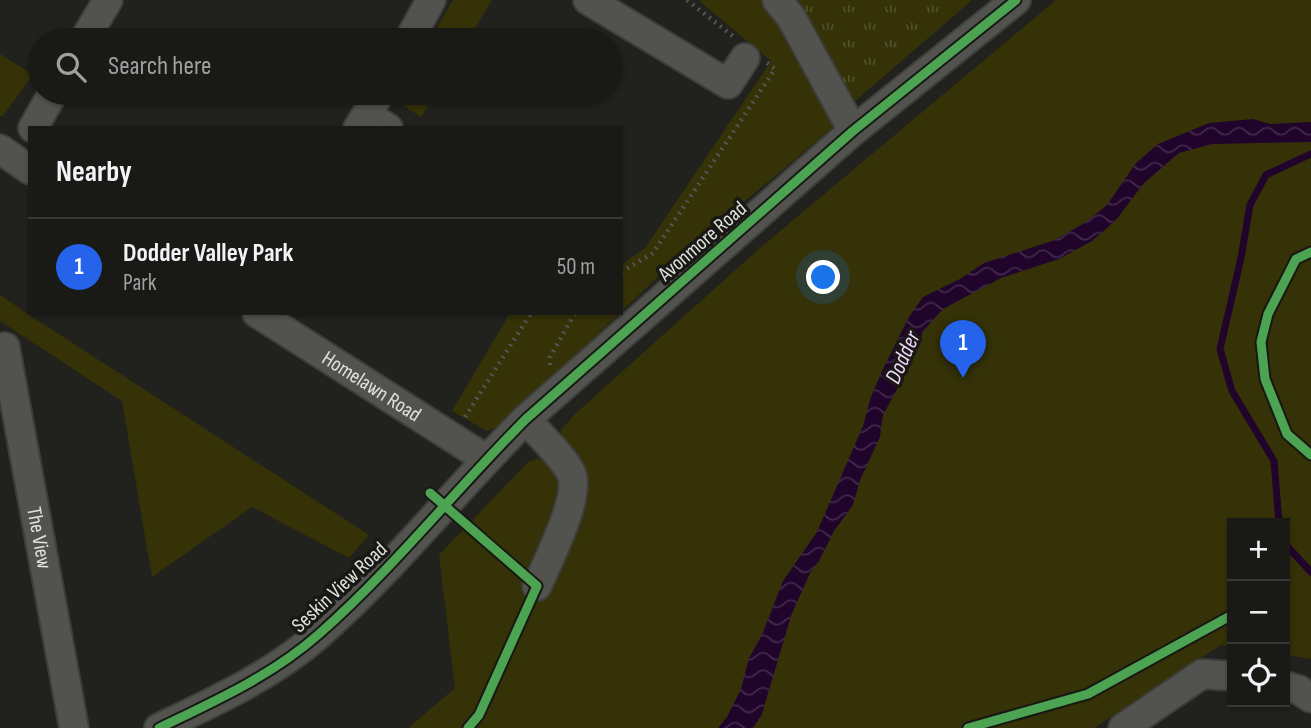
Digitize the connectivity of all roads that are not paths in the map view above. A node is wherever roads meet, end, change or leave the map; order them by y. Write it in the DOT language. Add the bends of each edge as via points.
graph roads {
  1 [pos="108,0"];
  2 [pos="431,0"];
  3 [pos="588,0"];
  4 [pos="777,0"];
  5 [pos="1016,0"];
  6 [pos="91,28"];
  7 [pos="416,28"];
  8 [pos="748,52"];
  9 [pos="46,105"];
  10 [pos="34,126"];
  11 [pos="853,131"];
  12 [pos="28,136"];
  13 [pos="14,160"];
  14 [pos="260,315"];
  15 [pos="5,347"];
  16 [pos="526,419"];
  17 [pos="486,459"];
  18 [pos="426,525"];
  19 [pos="537,586"];
  20 [pos="1227,676"];
  21 [pos="1290,687"];
  22 [pos="1311,698"];
  23 [pos="75,728"];
  24 [pos="159,728"];
  25 [pos="1122,728"];
  1 -- 6 [label="street"];
  2 -- 7 [label="street"];
  3 -- 8 [label="street" via="728,84"];
  4 -- 11 [label="street"];
  5 -- 11 [label="street, Avonmore Road"];
  9 -- 10 [label="street"];
  11 -- 16 [label="street, Avonmore Road"];
  12 -- 13 [label="street"];
  14 -- 17 [label="street, Homelawn Road"];
  15 -- 23 [label="street, The View"];
  16 -- 17 [label="street, Avonmore Road"];
  16 -- 19 [label="street" via="573,478 563,527"];
  17 -- 18 [label="street, Avonmore Road"];
  18 -- 24 [label="street, Seskin View Road" via="318,635 249,684"];
  20 -- 25 [label="street" via="1202,674"];
  21 -- 22 [label="street"];
}
